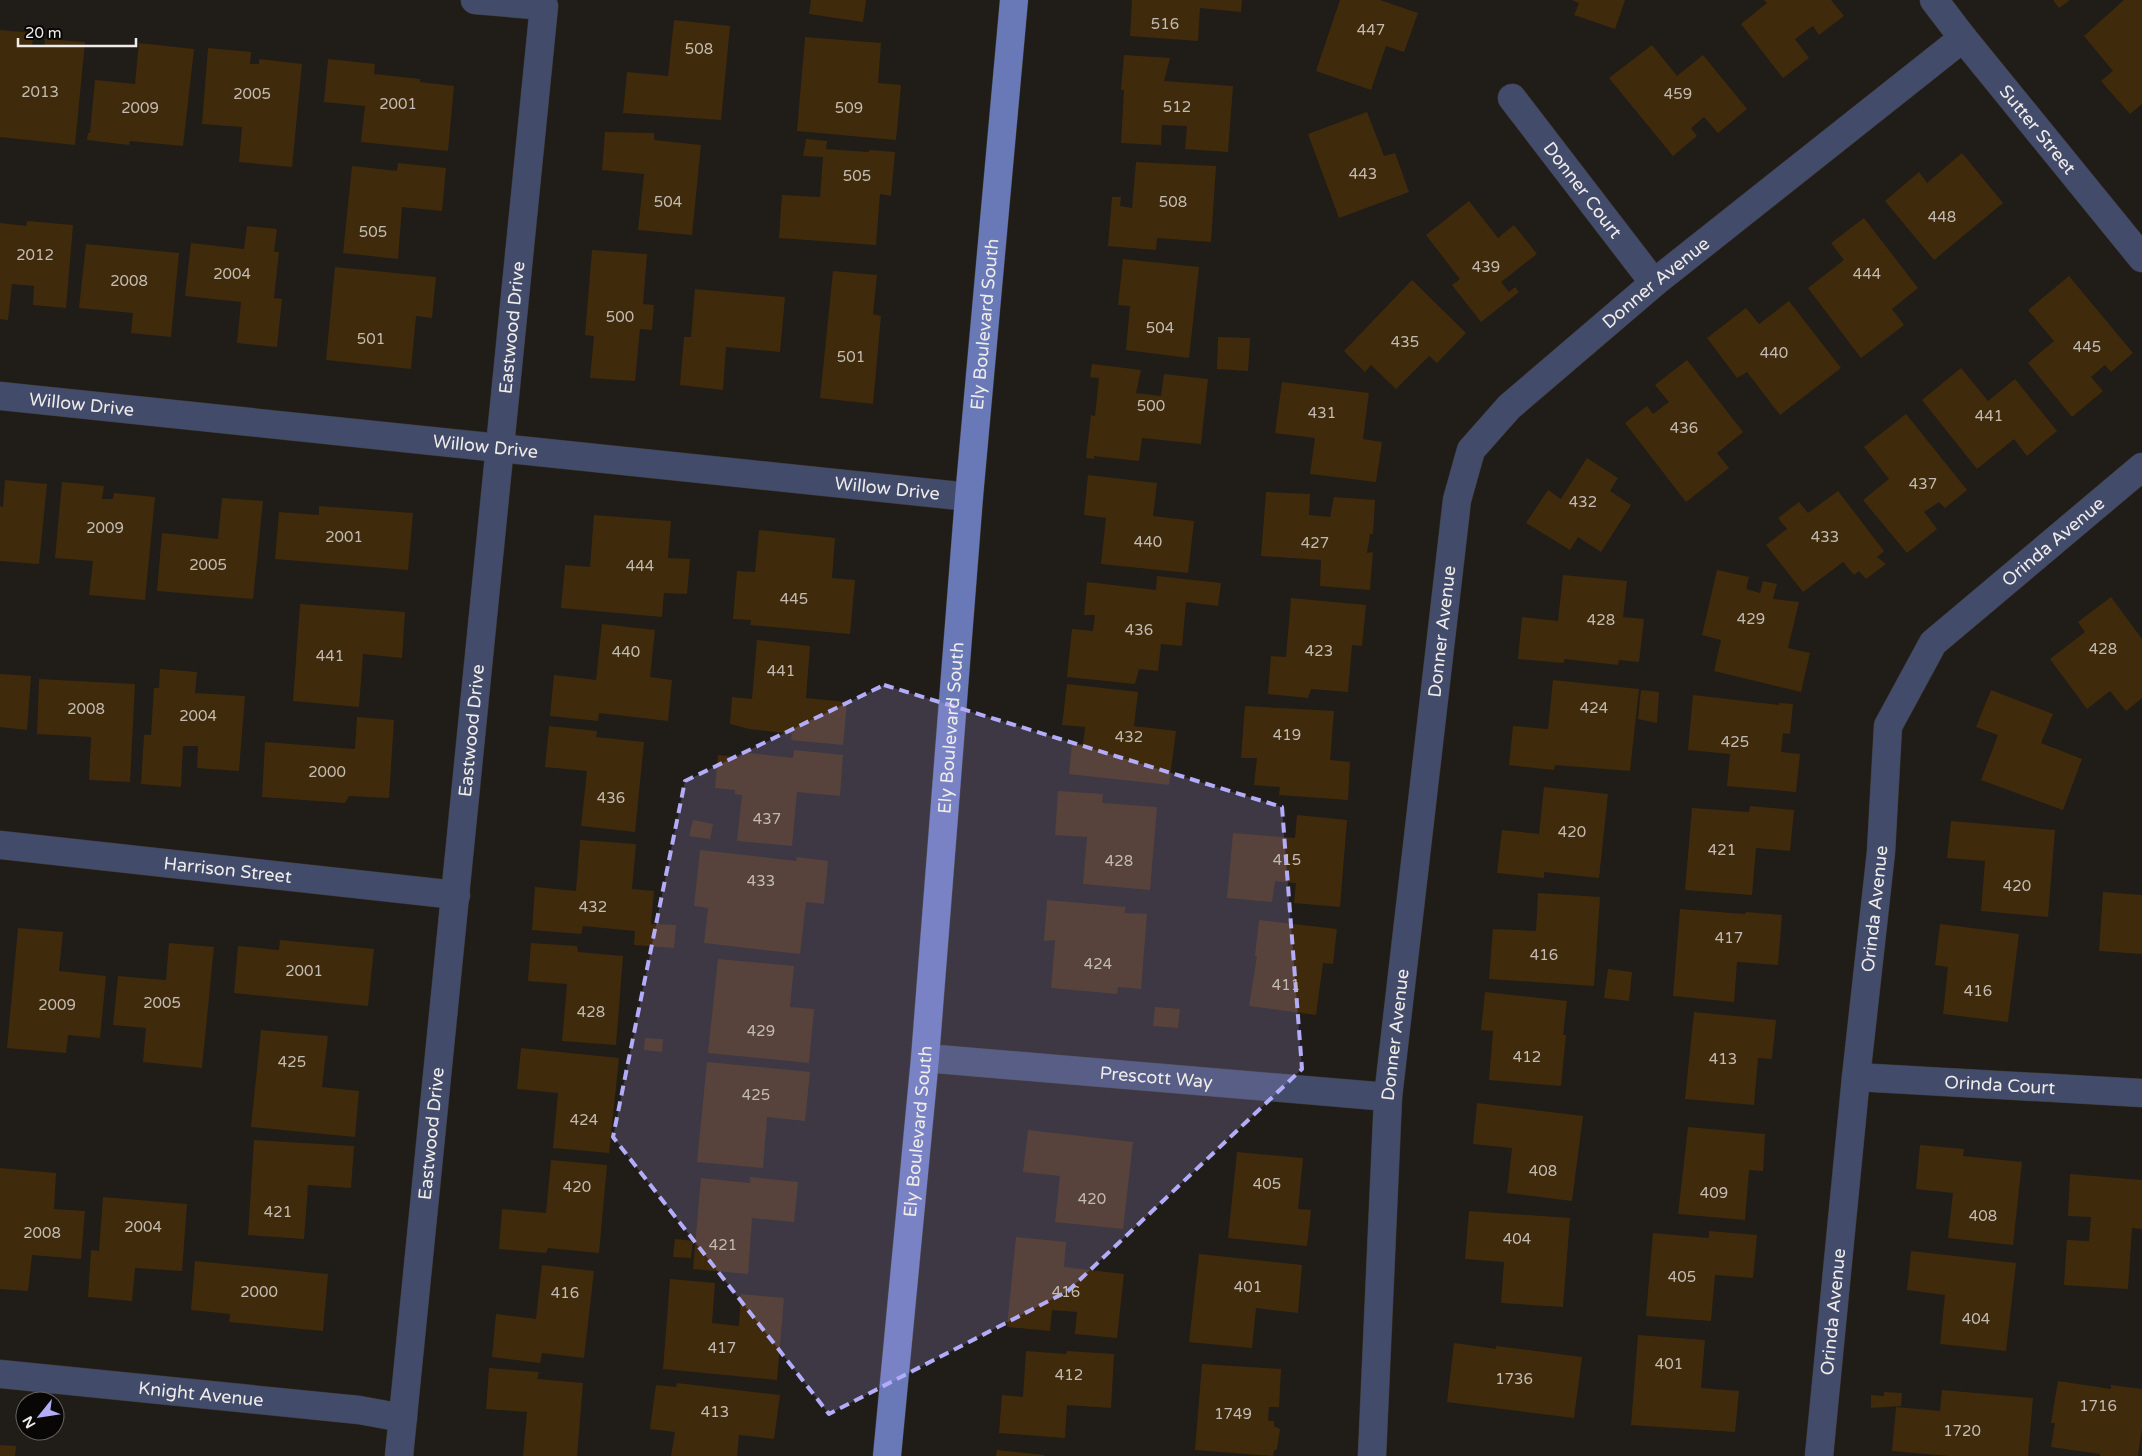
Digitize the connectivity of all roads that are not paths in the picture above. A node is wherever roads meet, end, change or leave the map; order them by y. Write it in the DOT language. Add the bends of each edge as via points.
graph roads {
  1 [pos="475,0"];
  2 [pos="1014,0"];
  3 [pos="1934,0"];
  4 [pos="1963,38"];
  5 [pos="1512,98"];
  6 [pos="2142,258"];
  7 [pos="1654,283"];
  8 [pos="0,396"];
  9 [pos="500,448"];
  10 [pos="2142,467"];
  11 [pos="969,497"];
  12 [pos="0,845"];
  13 [pos="456,895"];
  14 [pos="926,1058"];
  15 [pos="1856,1077"];
  16 [pos="2142,1093"];
  17 [pos="1388,1097"];
  18 [pos="0,1374"];
  19 [pos="403,1418"];
  20 [pos="399,1456"];
  21 [pos="887,1456"];
  22 [pos="1372,1456"];
  23 [pos="1819,1456"];
  1 -- 9 [label="street, Eastwood Drive" via="544,6"];
  2 -- 11 [label="main road, Ely Boulevard South"];
  3 -- 4 [label="street, Sutter Street"];
  4 -- 6 [label="street, Sutter Street"];
  4 -- 7 [label="street, Donner Avenue"];
  5 -- 7 [label="street, Donner Court"];
  7 -- 17 [label="street, Donner Avenue" via="1510,407 1471,450 1457,500"];
  8 -- 9 [label="street, Willow Drive"];
  9 -- 11 [label="street, Willow Drive"];
  9 -- 13 [label="street, Eastwood Drive"];
  10 -- 15 [label="street, Orinda Avenue" via="1933,643 1888,726 1881,852"];
  11 -- 14 [label="main road, Ely Boulevard South"];
  12 -- 13 [label="street, Harrison Street"];
  13 -- 19 [label="street, Eastwood Drive"];
  14 -- 17 [label="street, Prescott Way"];
  14 -- 21 [label="main road, Ely Boulevard South"];
  15 -- 16 [label="street, Orinda Court"];
  15 -- 23 [label="street, Orinda Avenue"];
  17 -- 22 [label="street, Donner Avenue"];
  18 -- 19 [label="street, Knight Avenue" via="359,1410"];
  19 -- 20 [label="street, Eastwood Drive"];
}
